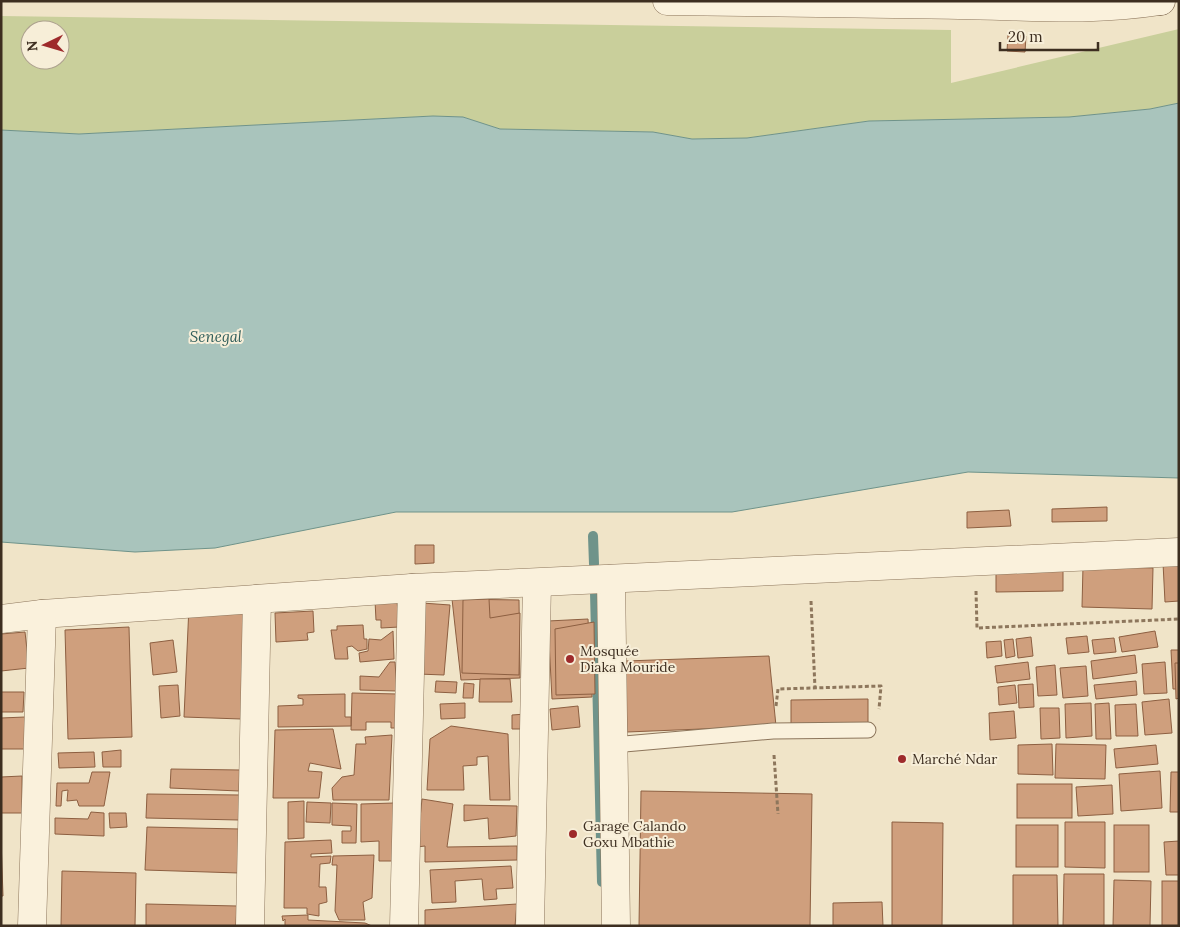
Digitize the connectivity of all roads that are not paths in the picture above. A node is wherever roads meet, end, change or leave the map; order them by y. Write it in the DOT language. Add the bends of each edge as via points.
graph roads {
  1 [pos="667,1"];
  2 [pos="1160,1"];
  3 [pos="761,2"];
  4 [pos="962,3"];
  5 [pos="1179,552"];
  6 [pos="611,579"];
  7 [pos="537,583"];
  8 [pos="412,588"];
  9 [pos="257,599"];
  10 [pos="42,614"];
  11 [pos="1,619"];
  12 [pos="868,730"];
  13 [pos="613,745"];
  14 [pos="32,926"];
  15 [pos="250,926"];
  16 [pos="404,926"];
  17 [pos="530,926"];
  18 [pos="616,926"];
  1 -- 3 [label="street"];
  2 -- 4 [label="street" via="1116,8 1077,9"];
  3 -- 4 [label="street"];
  5 -- 6 [label="street"];
  6 -- 7 [label="street"];
  6 -- 13 [label="street"];
  7 -- 8 [label="street"];
  7 -- 17 [label="street"];
  8 -- 9 [label="street"];
  8 -- 16 [label="street"];
  9 -- 10 [label="street"];
  9 -- 15 [label="street"];
  10 -- 11 [label="street"];
  10 -- 14 [label="street"];
  12 -- 13 [label="lane" via="773,731"];
  13 -- 18 [label="street"];
}
